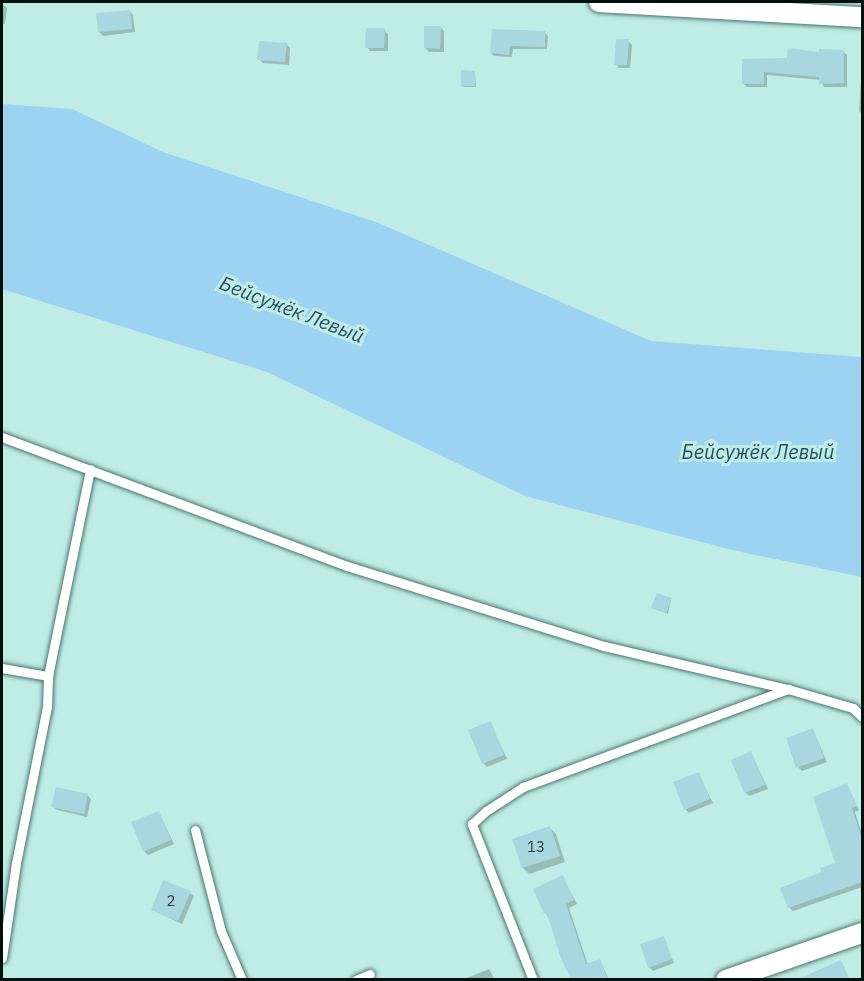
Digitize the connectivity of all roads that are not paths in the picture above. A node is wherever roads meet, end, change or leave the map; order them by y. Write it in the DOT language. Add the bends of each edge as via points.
graph roads {
  1 [pos="599,2"];
  2 [pos="862,17"];
  3 [pos="2,437"];
  4 [pos="90,469"];
  5 [pos="2,668"];
  6 [pos="48,675"];
  7 [pos="788,689"];
  8 [pos="862,717"];
  9 [pos="195,830"];
  10 [pos="862,933"];
  11 [pos="2,958"];
  12 [pos="370,974"];
  13 [pos="242,980"];
  14 [pos="356,980"];
  15 [pos="533,980"];
  16 [pos="726,980"];
  1 -- 2 [label="street"];
  3 -- 4 [label="lane"];
  4 -- 6 [label="lane"];
  4 -- 7 [label="lane" via="381,577 603,646"];
  5 -- 6 [label="lane"];
  6 -- 11 [label="lane" via="47,707"];
  7 -- 8 [label="lane" via="854,708"];
  7 -- 15 [label="lane" via="523,787 472,824"];
  9 -- 13 [label="lane" via="220,931"];
  10 -- 16 [label="street"];
  12 -- 14 [label="lane"];
}
